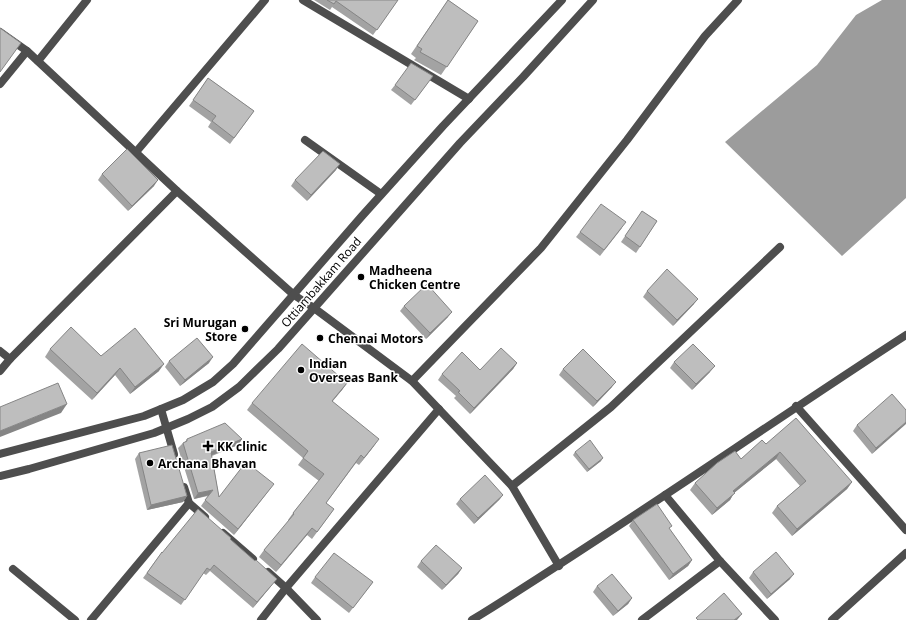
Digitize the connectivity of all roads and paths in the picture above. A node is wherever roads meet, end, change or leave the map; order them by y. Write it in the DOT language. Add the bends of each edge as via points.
graph roads {
  1 [pos="87,0"];
  2 [pos="265,0"];
  3 [pos="303,0"];
  4 [pos="562,0"];
  5 [pos="593,0"];
  6 [pos="738,0"];
  7 [pos="0,32"];
  8 [pos="27,51"];
  9 [pos="38,61"];
  10 [pos="0,84"];
  11 [pos="469,99"];
  12 [pos="305,140"];
  13 [pos="136,152"];
  14 [pos="177,191"];
  15 [pos="381,194"];
  16 [pos="780,247"];
  17 [pos="294,295"];
  18 [pos="314,308"];
  19 [pos="906,335"];
  20 [pos="0,351"];
  21 [pos="10,359"];
  22 [pos="0,371"];
  23 [pos="412,381"];
  24 [pos="796,406"];
  25 [pos="161,409"];
  26 [pos="440,409"];
  27 [pos="167,428"];
  28 [pos="0,454"];
  29 [pos="178,465"];
  30 [pos="0,476"];
  31 [pos="182,480"];
  32 [pos="512,486"];
  33 [pos="665,494"];
  34 [pos="189,503"];
  35 [pos="906,530"];
  36 [pos="906,553"];
  37 [pos="720,561"];
  38 [pos="559,566"];
  39 [pos="13,569"];
  40 [pos="286,588"];
  41 [pos="75,620"];
  42 [pos="91,620"];
  43 [pos="261,620"];
  44 [pos="317,620"];
  45 [pos="472,620"];
  46 [pos="642,620"];
  47 [pos="775,620"];
  48 [pos="832,620"];
  1 -- 9 [label="street"];
  2 -- 13 [label="street"];
  3 -- 11 [label="street"];
  4 -- 11 [label="street, Ottiambakkam Road"];
  5 -- 18 [label="street, Ottiambakkam Road" via="460,143"];
  6 -- 23 [label="street" via="705,36 541,248"];
  7 -- 8 [label="street"];
  8 -- 9 [label="street"];
  8 -- 10 [label="street"];
  9 -- 13 [label="street"];
  11 -- 15 [label="street, Ottiambakkam Road"];
  12 -- 15 [label="street"];
  13 -- 14 [label="street"];
  14 -- 17 [label="street"];
  14 -- 21 [label="street"];
  15 -- 17 [label="street, Ottiambakkam Road"];
  16 -- 32 [label="street" via="611,407"];
  17 -- 18 [label="street"];
  17 -- 25 [label="street, Ottiambakkam Road" via="234,364 213,382 183,400"];
  18 -- 23 [label="street"];
  18 -- 27 [label="street, Ottiambakkam Road" via="278,350 239,387 212,406"];
  19 -- 24 [label="street"];
  20 -- 21 [label="street"];
  21 -- 22 [label="street"];
  23 -- 26 [label="street"];
  24 -- 33 [label="street"];
  24 -- 35 [label="street"];
  25 -- 27 [label="street"];
  25 -- 28 [label="street, Ottiambakkam Road" via="144,416"];
  26 -- 32 [label="street"];
  26 -- 40 [label="street"];
  27 -- 29 [label="street"];
  27 -- 30 [label="street, Ottiambakkam Road"];
  31 -- 34 [label="street"];
  32 -- 38 [label="street"];
  33 -- 37 [label="street"];
  33 -- 38 [label="street"];
  34 -- 40 [label="street"];
  34 -- 42 [label="street"];
  36 -- 48 [label="street"];
  37 -- 46 [label="street"];
  37 -- 47 [label="street"];
  38 -- 45 [label="street"];
  39 -- 41 [label="street"];
  40 -- 43 [label="street"];
  40 -- 44 [label="street"];
}
